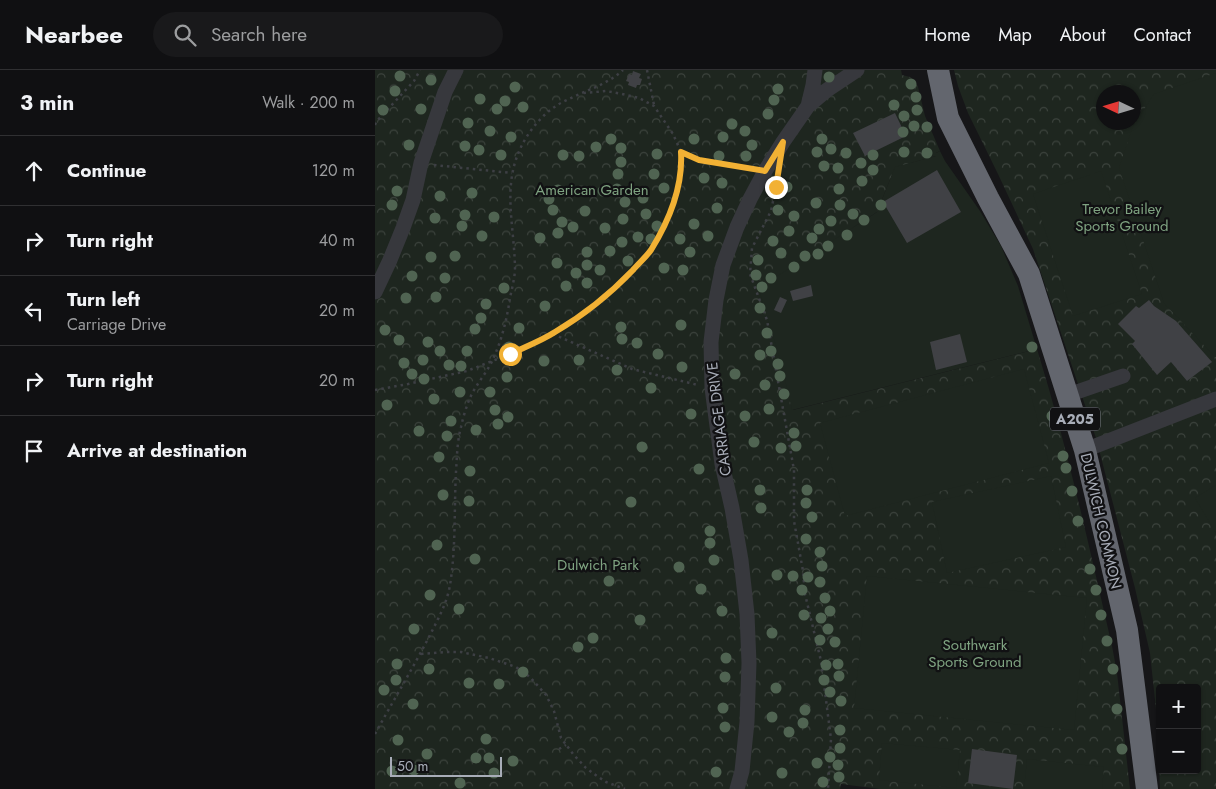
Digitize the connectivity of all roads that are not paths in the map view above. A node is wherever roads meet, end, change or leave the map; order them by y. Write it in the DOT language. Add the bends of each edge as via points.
graph roads {
  1 [pos="457,70"];
  2 [pos="815,70"];
  3 [pos="857,70"];
  4 [pos="938,70"];
  5 [pos="808,106"];
  6 [pos="375,292"];
  7 [pos="1123,376"];
  8 [pos="1068,395"];
  9 [pos="1216,399"];
  10 [pos="1085,450"];
  11 [pos="737,789"];
  12 [pos="1147,789"];
  1 -- 6 [label="lane" via="445,92 403,228"];
  2 -- 5 [label="lane, CARRIAGE DRIVE"];
  3 -- 5 [label="lane"];
  4 -- 8 [label="highway, DULWICH COMMON / A205" via="948,118 1029,274"];
  5 -- 11 [label="lane, CARRIAGE DRIVE" via="783,142 771,174 750,199 737,227 723,265 711,342 712,388 722,464 741,560 747,614 747,722"];
  7 -- 8 [label="lane"];
  8 -- 10 [label="highway, DULWICH COMMON / A205"];
  9 -- 10 [label="lane"];
  10 -- 12 [label="highway, DULWICH COMMON / A205" via="1127,630"];
}
